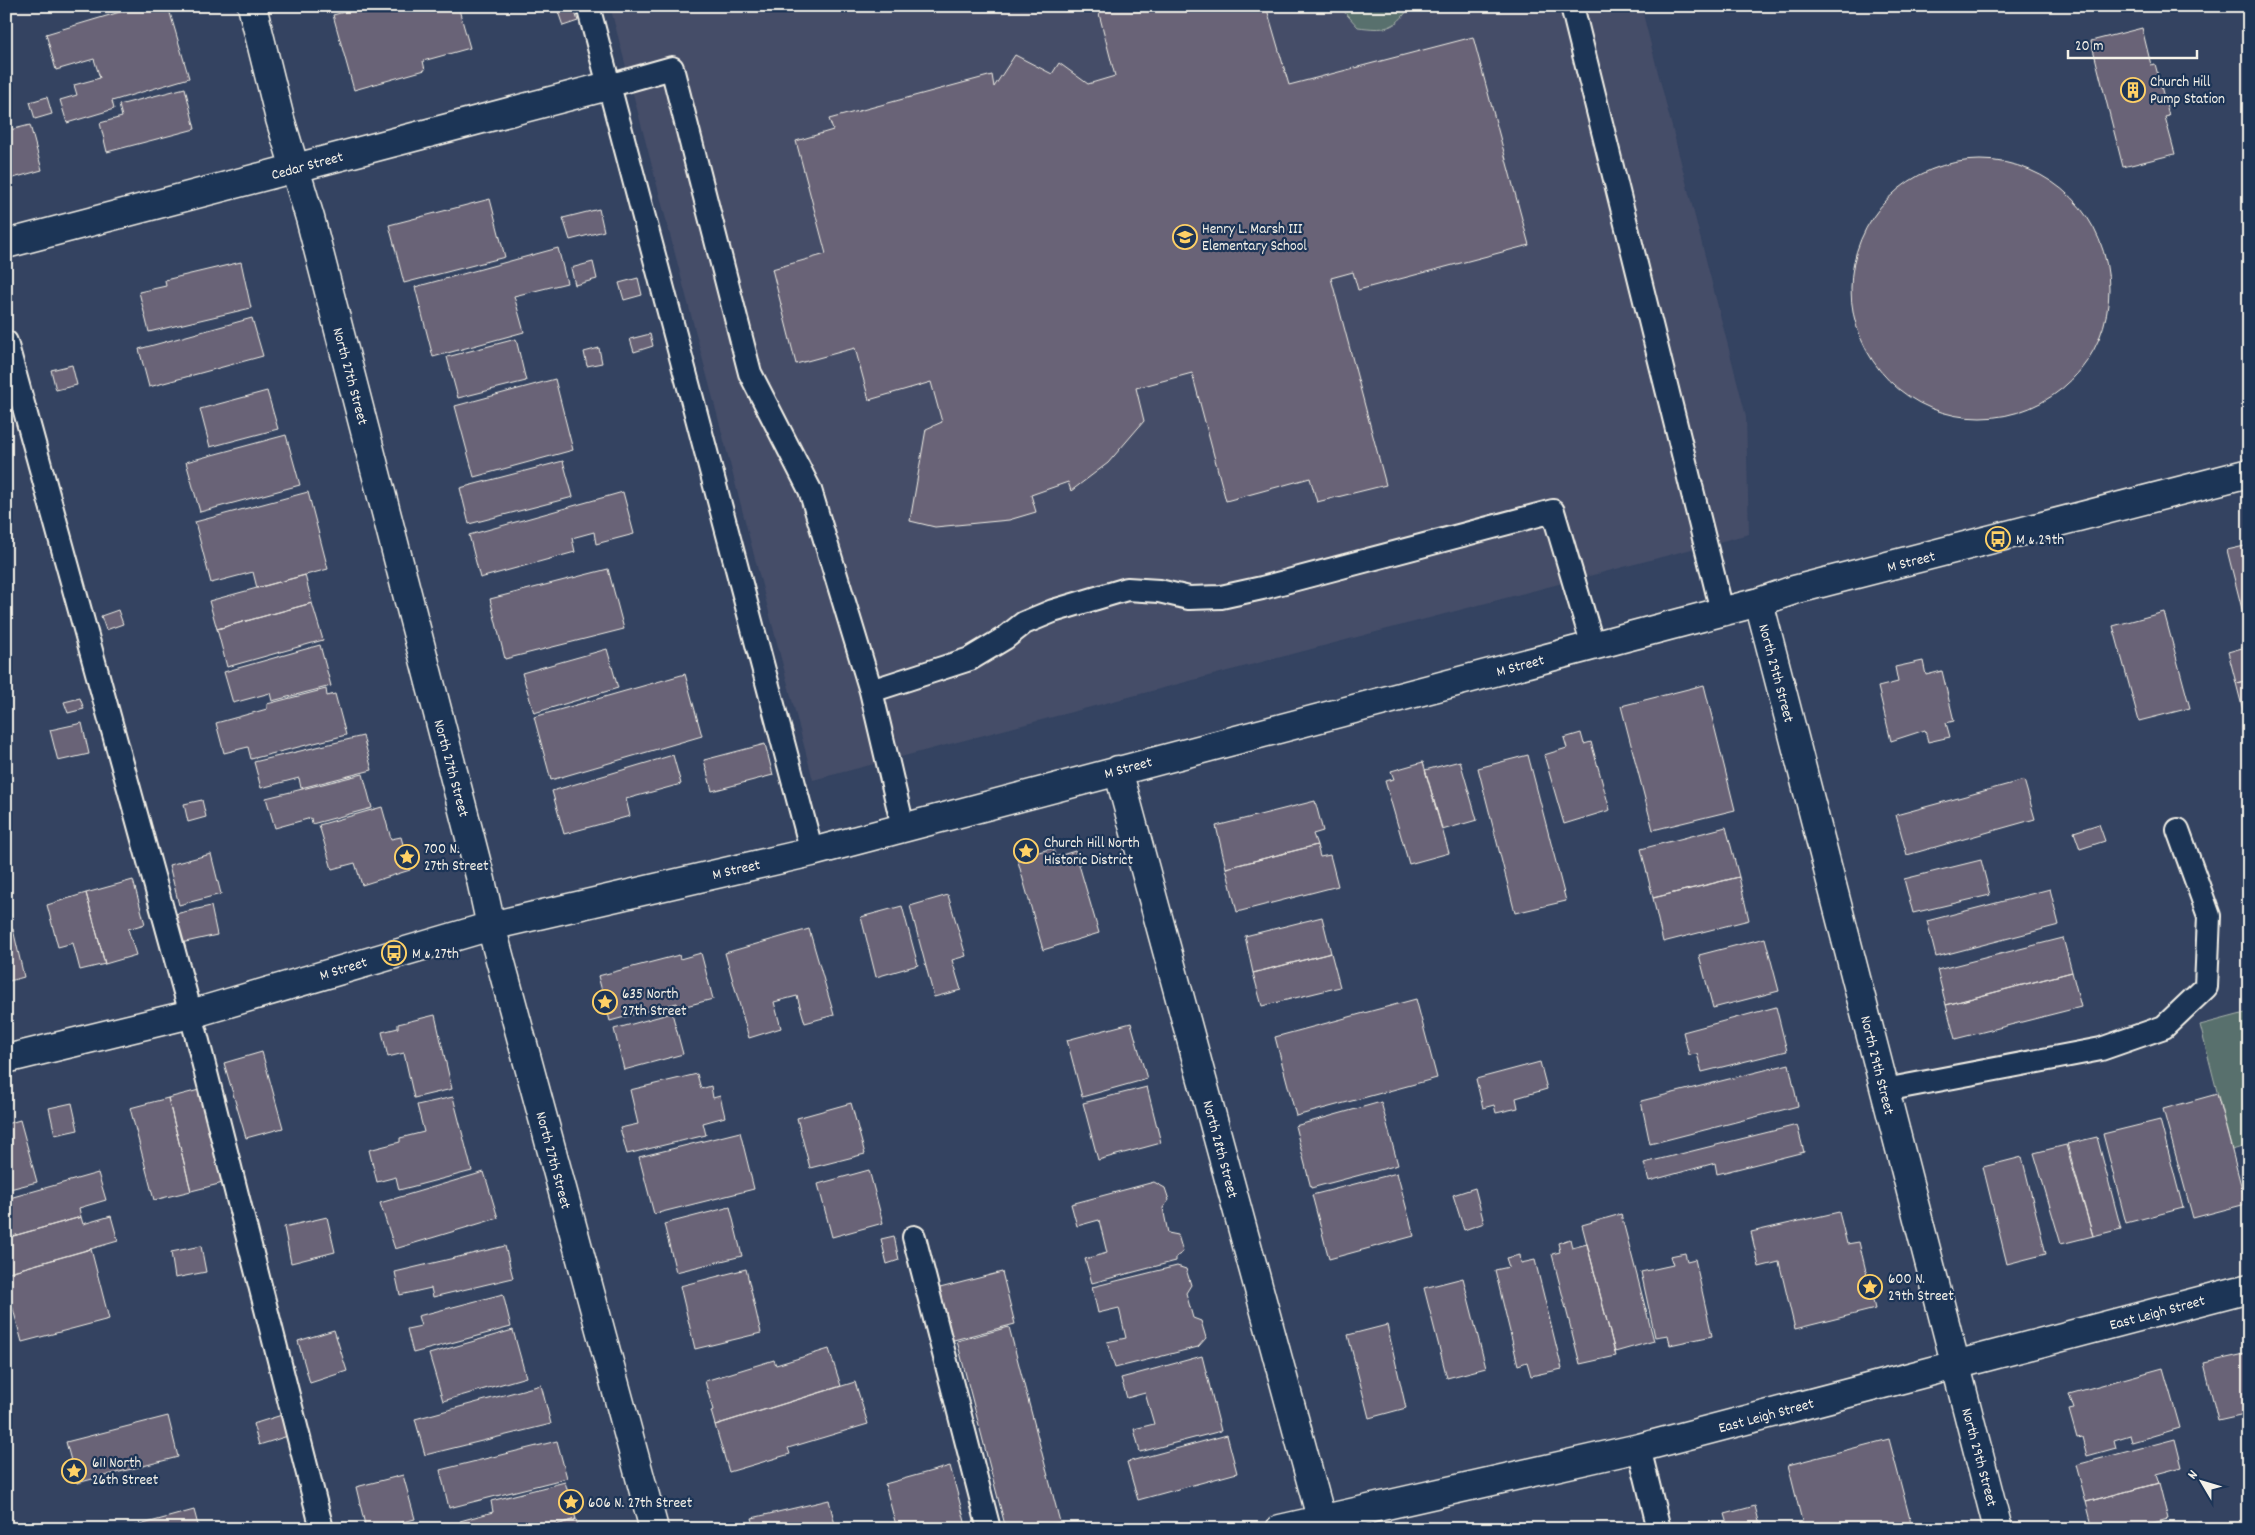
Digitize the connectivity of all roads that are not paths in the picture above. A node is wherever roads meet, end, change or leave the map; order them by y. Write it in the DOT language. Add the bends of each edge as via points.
graph roads {
  1 [pos="252,6"];
  2 [pos="588,6"];
  3 [pos="1572,6"];
  4 [pos="608,86"];
  5 [pos="295,168"];
  6 [pos="6,244"];
  7 [pos="6,342"];
  8 [pos="2249,473"];
  9 [pos="1759,602"];
  10 [pos="1722,611"];
  11 [pos="1593,646"];
  12 [pos="871,691"];
  13 [pos="1118,770"];
  14 [pos="903,827"];
  15 [pos="2178,830"];
  16 [pos="812,852"];
  17 [pos="491,926"];
  18 [pos="191,1014"];
  19 [pos="6,1058"];
  20 [pos="1885,1090"];
  21 [pos="914,1237"];
  22 [pos="2249,1288"];
  23 [pos="1956,1365"];
  24 [pos="1639,1448"];
  25 [pos="1322,1524"];
  26 [pos="322,1529"];
  27 [pos="654,1529"];
  28 [pos="989,1529"];
  29 [pos="1280,1529"];
  30 [pos="1659,1529"];
  31 [pos="1998,1529"];
  1 -- 5 [label="street, North 27th Street"];
  2 -- 4 [label="lane"];
  3 -- 10 [label="lane"];
  4 -- 5 [label="street, Cedar Street"];
  4 -- 12 [label="lane" via="672,68 750,373 810,490"];
  4 -- 16 [label="lane"];
  5 -- 6 [label="street, Cedar Street"];
  5 -- 17 [label="street, North 27th Street" via="482,880"];
  7 -- 18 [label="lane"];
  8 -- 9 [label="street, M Street" via="1794,590"];
  9 -- 10 [label="street, M Street"];
  9 -- 20 [label="street, North 29th Street"];
  10 -- 11 [label="street, M Street"];
  11 -- 12 [label="lane" via="1553,511 1221,597 1189,598 1127,589 1053,611 1024,623 970,659"];
  11 -- 13 [label="street, M Street"];
  12 -- 14 [label="lane"];
  13 -- 14 [label="street, M Street"];
  13 -- 25 [label="street, North 28th Street"];
  14 -- 16 [label="street, M Street"];
  15 -- 20 [label="lane" via="2209,916 2206,987 2164,1027 2101,1049"];
  16 -- 17 [label="street, M Street"];
  17 -- 18 [label="street, M Street"];
  17 -- 27 [label="street, North 27th Street"];
  18 -- 19 [label="street, M Street"];
  18 -- 26 [label="lane"];
  20 -- 23 [label="street, North 29th Street"];
  21 -- 28 [label="lane"];
  22 -- 23 [label="street, East Leigh Street"];
  23 -- 24 [label="street, East Leigh Street"];
  23 -- 31 [label="street, North 29th Street"];
  24 -- 25 [label="street, East Leigh Street"];
  24 -- 30 [label="lane"];
  25 -- 29 [label="street, East Leigh Street"];
}
